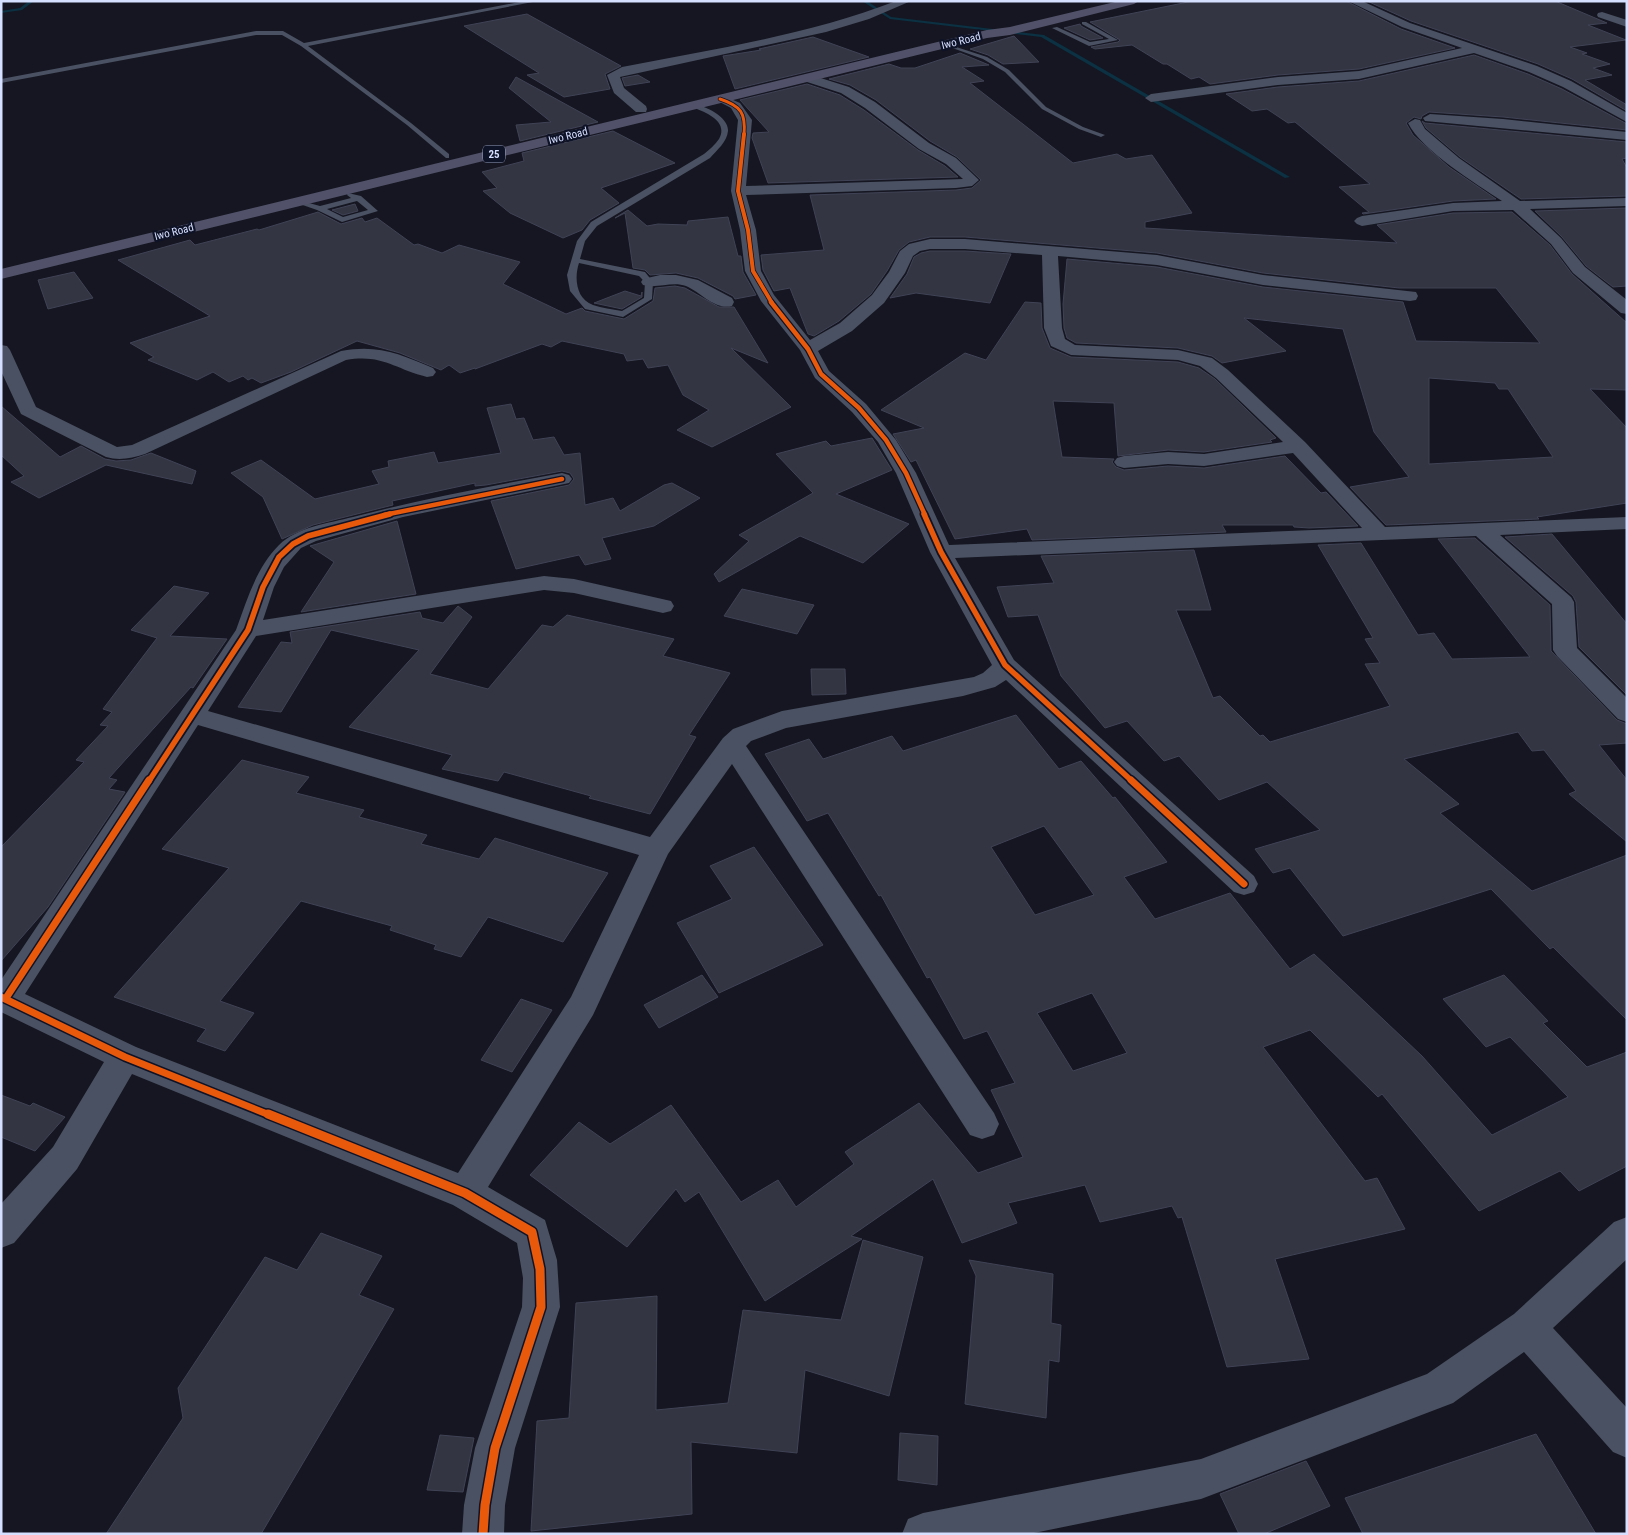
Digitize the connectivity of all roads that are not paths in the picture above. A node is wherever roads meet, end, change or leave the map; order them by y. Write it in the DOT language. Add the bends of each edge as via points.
graph roads {
  1 [pos="535,1"];
  2 [pos="906,1"];
  3 [pos="1134,1"];
  4 [pos="1353,1"];
  5 [pos="1602,15"];
  6 [pos="1007,19"];
  7 [pos="1073,21"];
  8 [pos="1043,24"];
  9 [pos="1627,24"];
  10 [pos="1064,27"];
  11 [pos="1055,28"];
  12 [pos="983,30"];
  13 [pos="946,44"];
  14 [pos="303,45"];
  15 [pos="1475,49"];
  16 [pos="808,78"];
  17 [pos="1,82"];
  18 [pos="1151,98"];
  19 [pos="720,99"];
  20 [pos="694,106"];
  21 [pos="641,109"];
  22 [pos="1430,118"];
  23 [pos="1627,118"];
  24 [pos="1415,123"];
  25 [pos="1101,135"];
  26 [pos="1627,136"];
  27 [pos="446,156"];
  28 [pos="333,190"];
  29 [pos="738,191"];
  30 [pos="358,198"];
  31 [pos="298,202"];
  32 [pos="1627,202"];
  33 [pos="1517,205"];
  34 [pos="320,208"];
  35 [pos="1362,221"];
  36 [pos="1050,252"];
  37 [pos="575,260"];
  38 [pos="1,262"];
  39 [pos="690,272"];
  40 [pos="1,274"];
  41 [pos="646,278"];
  42 [pos="1410,296"];
  43 [pos="726,302"];
  44 [pos="1627,309"];
  45 [pos="808,349"];
  46 [pos="1,350"];
  47 [pos="427,372"];
  48 [pos="1298,446"];
  49 [pos="1124,462"];
  50 [pos="562,479"];
  51 [pos="1627,523"];
  52 [pos="1482,530"];
  53 [pos="1380,534"];
  54 [pos="941,552"];
  55 [pos="664,606"];
  56 [pos="248,630"];
  57 [pos="1005,665"];
  58 [pos="1627,714"];
  59 [pos="193,715"];
  60 [pos="732,744"];
  61 [pos="656,849"];
  62 [pos="1244,884"];
  63 [pos="4,998"];
  64 [pos="125,1057"];
  65 [pos="982,1124"];
  66 [pos="465,1193"];
  67 [pos="1,1231"];
  68 [pos="1627,1234"];
  69 [pos="1527,1327"];
  70 [pos="1627,1438"];
  71 [pos="483,1534"];
  72 [pos="923,1534"];
  1 -- 14 [label="lane"];
  2 -- 21 [label="street" via="822,30 613,75 618,90"];
  3 -- 7 [label="main road, Iwo Road / 25"];
  4 -- 15 [label="street" via="1406,25"];
  5 -- 9 [label="street"];
  6 -- 12 [label="main road, Iwo Road"];
  7 -- 8 [label="main road, Iwo Road / 25"];
  7 -- 11 [label="lane" via="1084,23 1115,40 1090,44"];
  8 -- 11 [label="lane"];
  8 -- 12 [label="main road, Iwo Road / 25" via="1010,32"];
  10 -- 11 [label="lane"];
  12 -- 13 [label="main road, Iwo Road / 25"];
  12 -- 21 [label="main road, Iwo Road"];
  13 -- 16 [label="main road, Iwo Road / 25"];
  13 -- 25 [label="lane" via="985,58 1007,71 1044,108"];
  14 -- 17 [label="lane" via="283,33 266,32"];
  14 -- 27 [label="lane" via="409,124"];
  15 -- 18 [label="street" via="1359,75 1278,81"];
  15 -- 23 [label="street" via="1567,84"];
  16 -- 19 [label="main road, Iwo Road / 25"];
  16 -- 29 [label="street" via="845,90 870,105 924,146 951,160 972,180 946,185"];
  19 -- 20 [label="main road, Iwo Road / 25"];
  19 -- 29 [label="street" via="742,110 745,120"];
  20 -- 28 [label="main road, Iwo Road / 25"];
  20 -- 37 [label="lane" via="710,112 723,123 722,140 707,156 594,224 581,241"];
  21 -- 27 [label="main road, Iwo Road"];
  22 -- 26 [label="street" via="1503,122"];
  24 -- 33 [label="street" via="1419,132 1454,161"];
  27 -- 28 [label="main road, Iwo Road"];
  28 -- 30 [label="lane"];
  28 -- 31 [label="main road, Iwo Road / 25"];
  28 -- 38 [label="main road, Iwo Road"];
  29 -- 45 [label="street" via="748,230 753,271 766,297"];
  30 -- 34 [label="lane"];
  30 -- 34 [label="lane" via="374,211 342,220"];
  31 -- 34 [label="lane"];
  31 -- 40 [label="main road, Iwo Road / 25"];
  32 -- 33 [label="street"];
  33 -- 35 [label="street" via="1453,207"];
  33 -- 44 [label="street" via="1556,241 1579,270"];
  36 -- 42 [label="street" via="1157,260 1263,280"];
  36 -- 45 [label="street" via="944,244 915,247 906,254 878,299 846,327"];
  36 -- 48 [label="street" via="1054,338 1060,345 1091,352 1178,355 1206,362"];
  37 -- 41 [label="lane"];
  37 -- 41 [label="lane" via="571,275 574,291 588,307 624,314 648,299"];
  39 -- 41 [label="street"];
  41 -- 43 [label="street" via="692,283 719,301"];
  45 -- 54 [label="street" via="821,374 859,408 886,440 906,473"];
  46 -- 47 [label="street" via="28,410 113,453 138,450 350,354 379,352"];
  48 -- 49 [label="street" via="1204,460 1168,458"];
  48 -- 53 [label="street"];
  50 -- 56 [label="street" via="401,510 300,540 272,566"];
  51 -- 52 [label="street"];
  52 -- 53 [label="street"];
  52 -- 58 [label="street" via="1564,602 1565,650"];
  53 -- 54 [label="street"];
  54 -- 57 [label="street"];
  55 -- 56 [label="street" via="574,586 544,583"];
  56 -- 59 [label="street"];
  57 -- 60 [label="street" via="998,676 986,682 782,720 742,735"];
  57 -- 62 [label="street"];
  59 -- 61 [label="street"];
  59 -- 63 [label="street"];
  60 -- 61 [label="street"];
  60 -- 65 [label="street"];
  61 -- 66 [label="street" via="582,1006"];
  63 -- 64 [label="street"];
  64 -- 66 [label="street"];
  64 -- 67 [label="street" via="65,1158"];
  66 -- 71 [label="street" via="532,1232 540,1255 543,1281 542,1307 491,1461"];
  68 -- 69 [label="street"];
  69 -- 70 [label="street"];
  69 -- 72 [label="street" via="1439,1389 1202,1479"];
}
